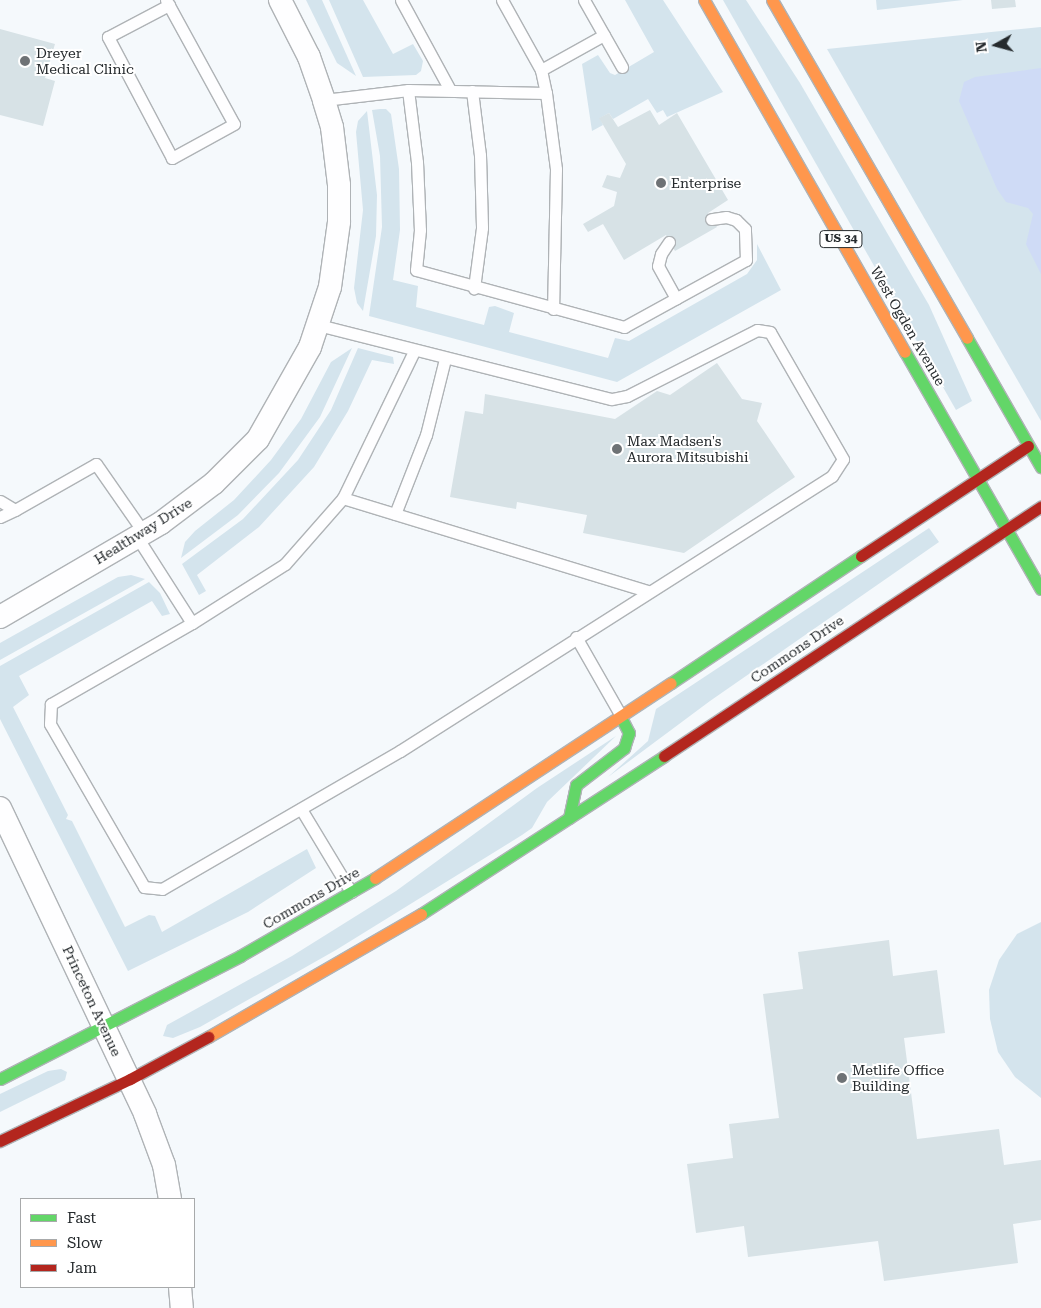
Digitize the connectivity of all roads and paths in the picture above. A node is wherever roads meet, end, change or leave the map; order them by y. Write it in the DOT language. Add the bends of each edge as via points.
graph roads {
  1 [pos="280,0"];
  2 [pos="401,0"];
  3 [pos="502,0"];
  4 [pos="584,0"];
  5 [pos="704,0"];
  6 [pos="772,0"];
  7 [pos="168,3"];
  8 [pos="604,35"];
  9 [pos="622,68"];
  10 [pos="541,70"];
  11 [pos="408,90"];
  12 [pos="450,90"];
  13 [pos="472,91"];
  14 [pos="546,93"];
  15 [pos="324,100"];
  16 [pos="712,218"];
  17 [pos="669,242"];
  18 [pos="474,288"];
  19 [pos="676,298"];
  20 [pos="553,309"];
  21 [pos="318,325"];
  22 [pos="414,351"];
  23 [pos="445,359"];
  24 [pos="1028,446"];
  25 [pos="1041,467"];
  26 [pos="977,479"];
  27 [pos="343,498"];
  28 [pos="0,501"];
  29 [pos="1041,506"];
  30 [pos="15,510"];
  31 [pos="395,514"];
  32 [pos="0,517"];
  33 [pos="1006,528"];
  34 [pos="141,535"];
  35 [pos="1041,589"];
  36 [pos="648,591"];
  37 [pos="0,617"];
  38 [pos="192,623"];
  39 [pos="576,637"];
  40 [pos="621,717"];
  41 [pos="0,808"];
  42 [pos="301,809"];
  43 [pos="570,818"];
  44 [pos="351,892"];
  45 [pos="105,1027"];
  46 [pos="0,1079"];
  47 [pos="130,1079"];
  48 [pos="0,1141"];
  49 [pos="170,1198"];
  50 [pos="180,1288"];
  51 [pos="182,1308"];
  1 -- 15 [label="street, Healthway Drive" via="309,57"];
  2 -- 12 [label="lane"];
  3 -- 10 [label="lane"];
  4 -- 8 [label="lane"];
  5 -- 26 [label="street, West Ogden Avenue / US 34"];
  6 -- 24 [label="street"];
  7 -- 7 [label="lane" via="234,124 172,158 108,37"];
  8 -- 9 [label="lane"];
  8 -- 10 [label="lane"];
  10 -- 14 [label="lane"];
  11 -- 12 [label="lane"];
  11 -- 15 [label="lane"];
  11 -- 18 [label="lane" via="417,162 420,230 416,270"];
  12 -- 13 [label="lane"];
  13 -- 14 [label="lane"];
  13 -- 18 [label="lane" via="480,155 482,228"];
  14 -- 20 [label="lane" via="556,169"];
  15 -- 21 [label="street, Healthway Drive" via="337,161 339,222 330,287"];
  16 -- 19 [label="lane" via="736,220 745,229 746,260"];
  17 -- 19 [label="lane" via="658,266"];
  18 -- 20 [label="lane"];
  19 -- 20 [label="lane" via="624,327"];
  21 -- 22 [label="lane"];
  21 -- 34 [label="street, Healthway Drive" via="295,379 258,439 197,497"];
  22 -- 23 [label="lane"];
  22 -- 27 [label="lane"];
  23 -- 31 [label="lane" via="426,435"];
  23 -- 36 [label="lane" via="612,399 627,396 757,330 770,332 842,459 832,476"];
  24 -- 25 [label="street"];
  24 -- 26 [label="street, Commons Drive"];
  26 -- 33 [label="street, West Ogden Avenue / US 34"];
  26 -- 40 [label="street, Commons Drive"];
  27 -- 31 [label="lane"];
  27 -- 38 [label="lane" via="285,564"];
  28 -- 30 [label="lane"];
  29 -- 33 [label="street, Commons Drive"];
  30 -- 32 [label="lane"];
  30 -- 34 [label="lane" via="96,464"];
  31 -- 36 [label="lane"];
  33 -- 35 [label="street, West Ogden Avenue / US 34"];
  33 -- 43 [label="street, Commons Drive"];
  34 -- 37 [label="street, Healthway Drive"];
  34 -- 38 [label="lane"];
  36 -- 39 [label="lane"];
  38 -- 42 [label="lane" via="51,704 50,724 144,887 162,889"];
  39 -- 40 [label="lane"];
  39 -- 42 [label="lane" via="400,752"];
  40 -- 43 [label="street" via="629,733 624,748 576,785"];
  40 -- 44 [label="street, Commons Drive"];
  41 -- 45 [label="street, Princeton Avenue"];
  42 -- 44 [label="lane"];
  43 -- 47 [label="street, Commons Drive" via="452,896 308,982"];
  44 -- 45 [label="street, Commons Drive" via="240,956"];
  45 -- 46 [label="street, Commons Drive"];
  45 -- 47 [label="street, Princeton Avenue"];
  47 -- 48 [label="street, Commons Drive"];
  47 -- 49 [label="street, Princeton Avenue" via="164,1165"];
  50 -- 51 [label="street"];
}
